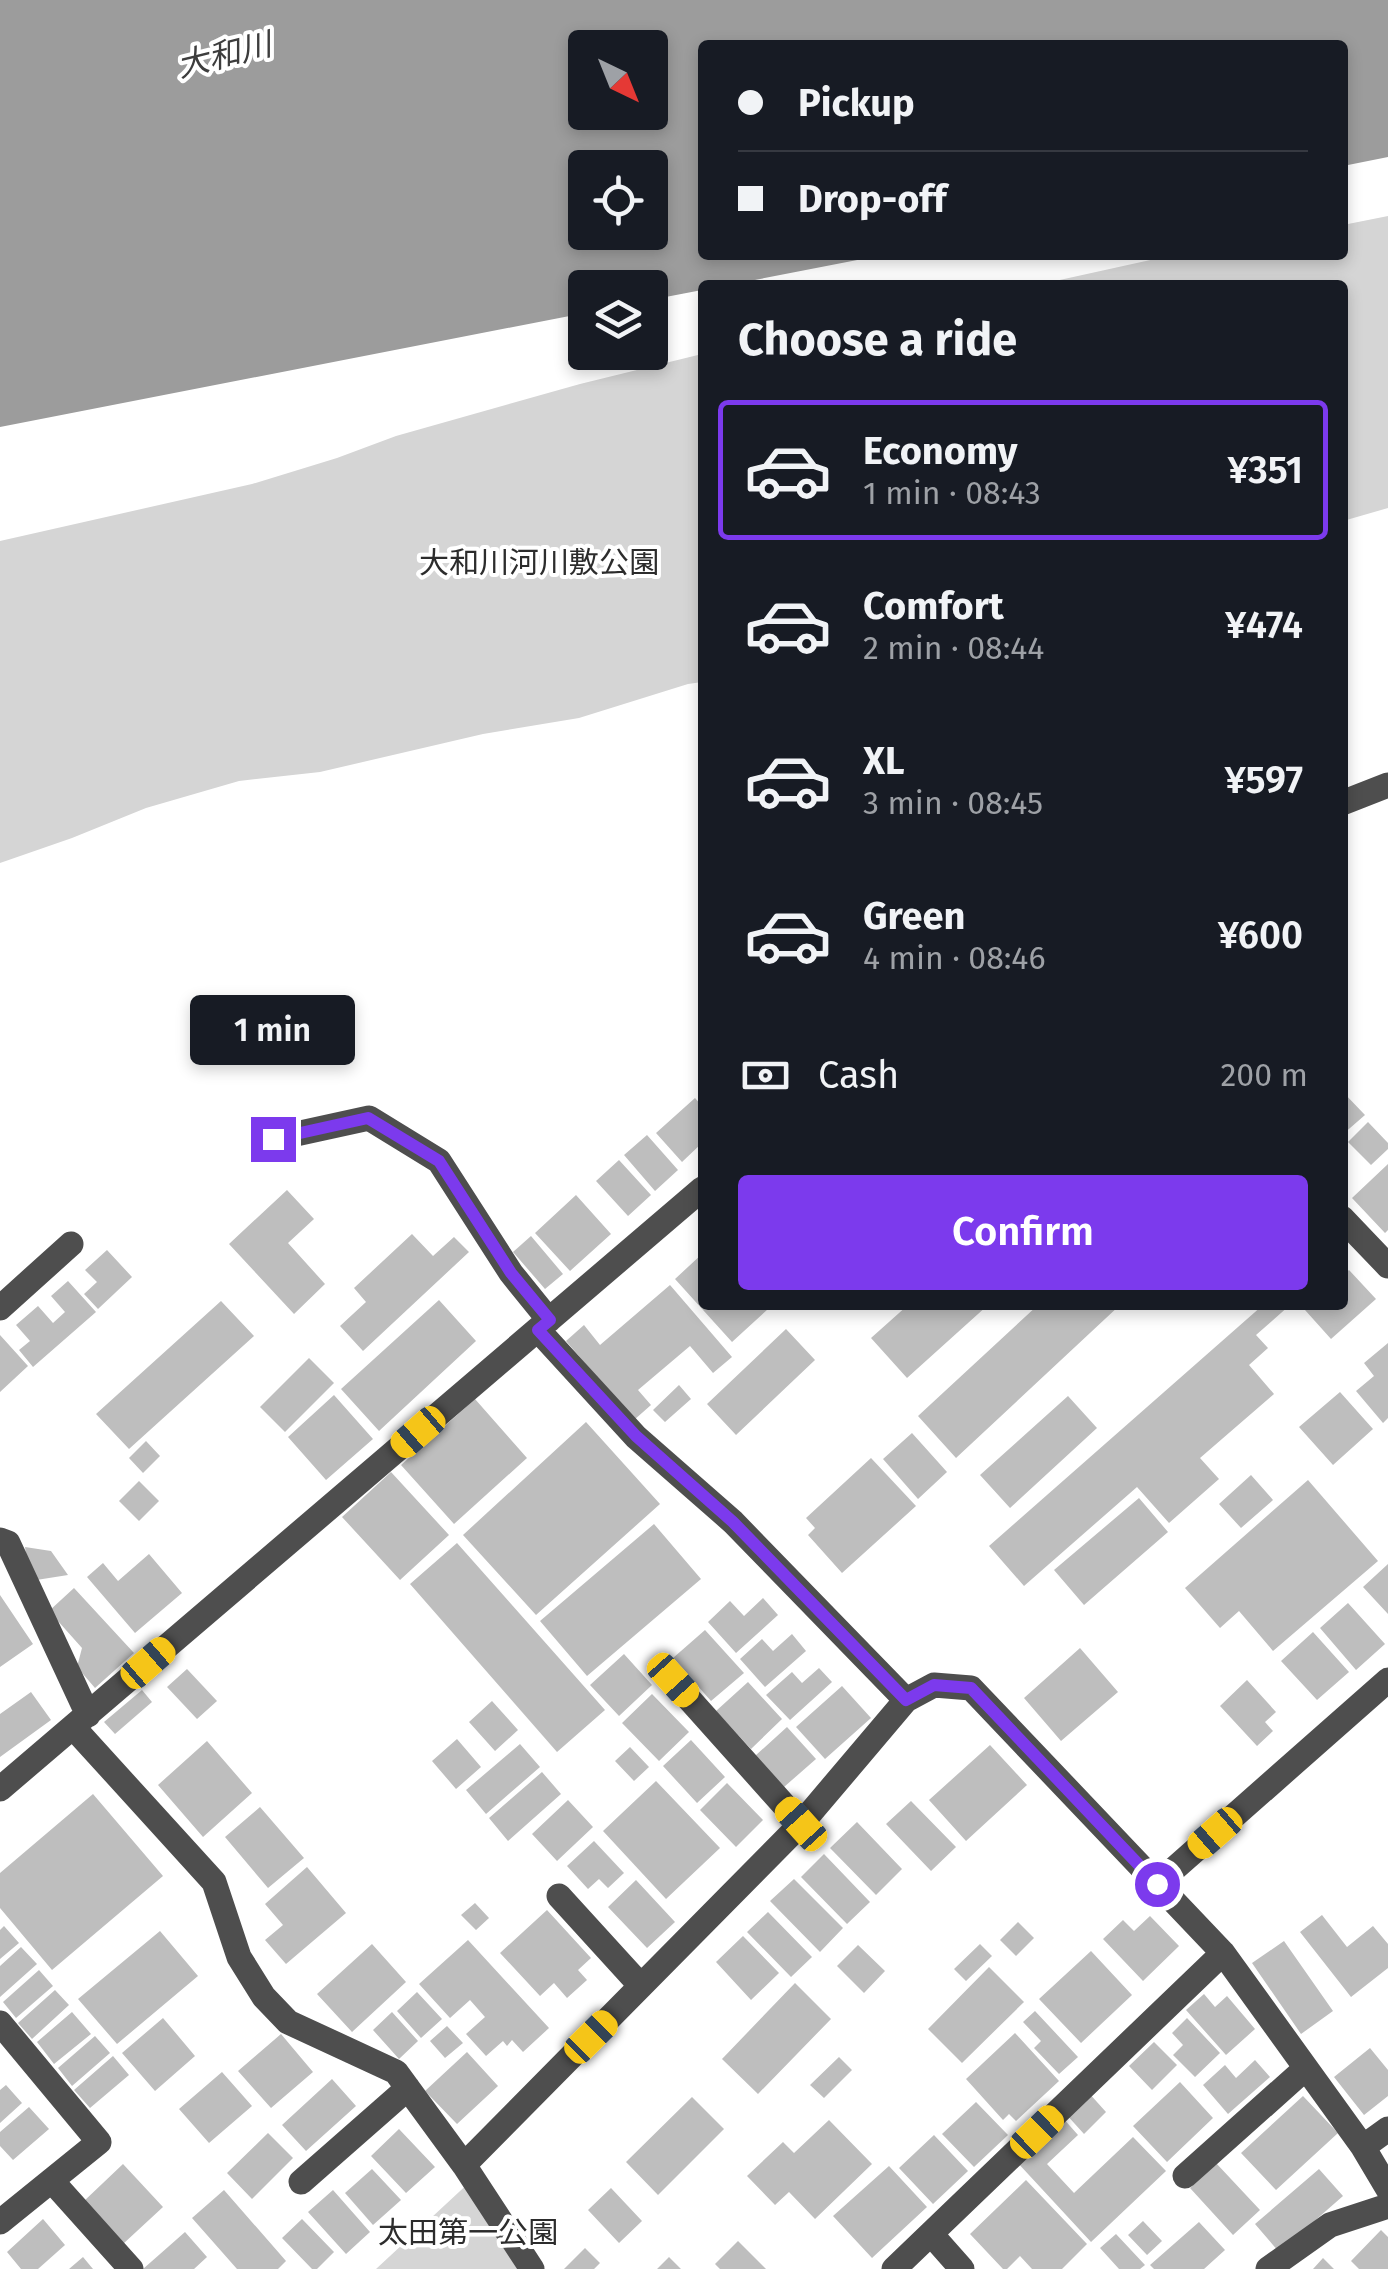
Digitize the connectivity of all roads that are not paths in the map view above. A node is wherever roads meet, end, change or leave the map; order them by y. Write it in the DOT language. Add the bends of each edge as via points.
graph roads {
  1 [pos="1388,785"];
  2 [pos="1348,801"];
  3 [pos="273,1139"];
  4 [pos="698,1192"];
  5 [pos="1348,1224"];
  6 [pos="71,1244"];
  7 [pos="1388,1266"];
  8 [pos="0,1308"];
  9 [pos="544,1325"];
  10 [pos="0,1540"];
  11 [pos="673,1680"];
  12 [pos="1388,1680"];
  13 [pos="906,1700"];
  14 [pos="80,1721"];
  15 [pos="0,1789"];
  16 [pos="801,1824"];
  17 [pos="1157,1884"];
  18 [pos="560,1896"];
  19 [pos="1223,1952"];
  20 [pos="641,1986"];
  21 [pos="0,2023"];
  22 [pos="1306,2068"];
  23 [pos="408,2088"];
  24 [pos="1388,2129"];
  25 [pos="1363,2147"];
  26 [pos="464,2165"];
  27 [pos="1186,2176"];
  28 [pos="52,2181"];
  29 [pos="301,2182"];
  30 [pos="1388,2189"];
  31 [pos="1388,2206"];
  32 [pos="0,2222"];
  33 [pos="931,2234"];
  34 [pos="131,2269"];
  35 [pos="532,2269"];
  36 [pos="894,2269"];
  37 [pos="962,2269"];
  38 [pos="1268,2269"];
  1 -- 2 [label="street"];
  3 -- 9 [label="street" via="368,1118 439,1161"];
  4 -- 9 [label="street"];
  5 -- 7 [label="street"];
  6 -- 8 [label="street"];
  9 -- 13 [label="street" via="636,1436 733,1522"];
  9 -- 14 [label="street"];
  10 -- 14 [label="street" via="8,1543"];
  11 -- 16 [label="street"];
  12 -- 17 [label="street"];
  13 -- 16 [label="street"];
  13 -- 17 [label="street" via="934,1685 971,1688"];
  14 -- 15 [label="street"];
  14 -- 23 [label="street" via="214,1882 239,1957 264,1997 288,2022 396,2072"];
  16 -- 20 [label="street"];
  17 -- 19 [label="street"];
  18 -- 20 [label="street"];
  19 -- 22 [label="street"];
  19 -- 33 [label="street"];
  20 -- 26 [label="street"];
  21 -- 28 [label="street" via="99,2142"];
  22 -- 25 [label="street"];
  22 -- 27 [label="street"];
  23 -- 26 [label="street"];
  23 -- 29 [label="street"];
  24 -- 25 [label="street"];
  25 -- 30 [label="street"];
  26 -- 35 [label="street"];
  28 -- 32 [label="street"];
  28 -- 34 [label="street"];
  31 -- 38 [label="street" via="1330,2224"];
  33 -- 36 [label="street"];
  33 -- 37 [label="street"];
}
